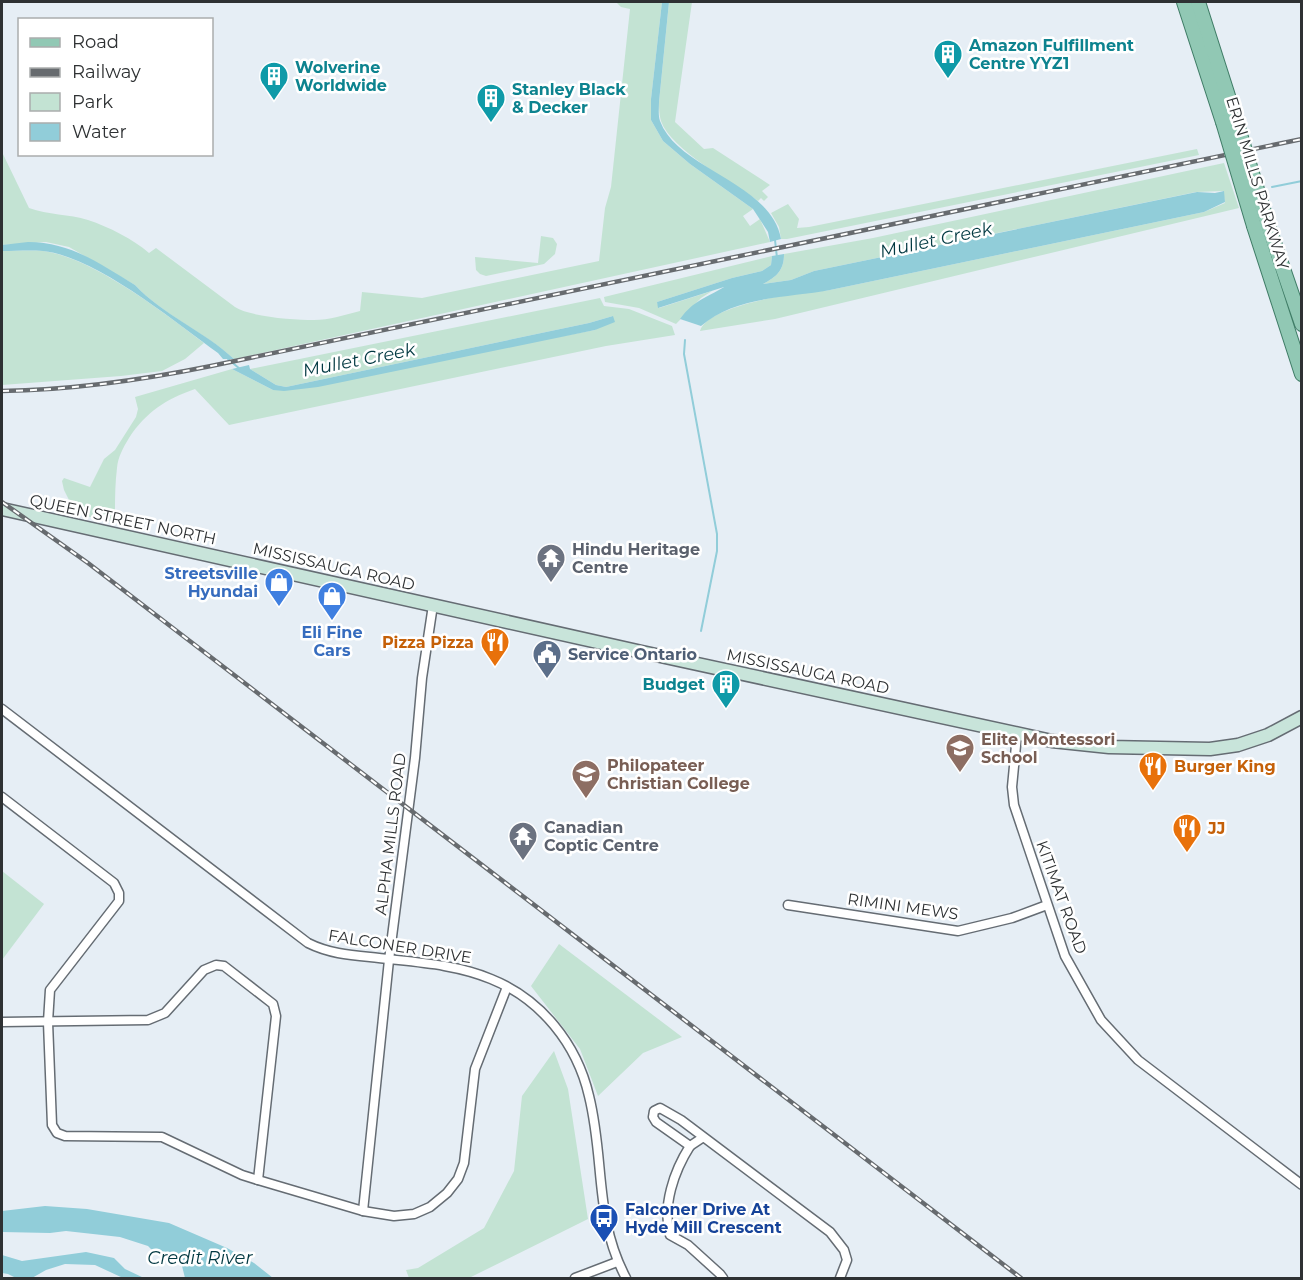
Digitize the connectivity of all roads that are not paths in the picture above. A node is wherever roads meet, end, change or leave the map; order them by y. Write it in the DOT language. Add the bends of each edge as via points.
graph roads {
  1 [pos="1184,2"];
  2 [pos="1198,2"];
  3 [pos="1229,120"];
  4 [pos="1261,224"];
  5 [pos="1302,324"];
  6 [pos="1302,374"];
  7 [pos="2,509"];
  8 [pos="237,562"];
  9 [pos="434,605"];
  10 [pos="2,709"];
  11 [pos="1302,717"];
  12 [pos="1017,735"];
  13 [pos="2,797"];
  14 [pos="788,905"];
  15 [pos="1047,905"];
  16 [pos="389,960"];
  17 [pos="507,987"];
  18 [pos="2,1022"];
  19 [pos="48,1022"];
  20 [pos="702,1138"];
  21 [pos="690,1146"];
  22 [pos="258,1180"];
  23 [pos="1302,1185"];
  24 [pos="363,1211"];
  25 [pos="617,1262"];
  26 [pos="575,1278"];
  27 [pos="626,1278"];
  28 [pos="723,1278"];
  29 [pos="840,1278"];
  1 -- 3 [label="main road, ERIN MILLS PARKWAY"];
  2 -- 3 [label="main road, ERIN MILLS PARKWAY"];
  3 -- 4 [label="main road, ERIN MILLS PARKWAY, bridge"];
  4 -- 5 [label="main road, ERIN MILLS PARKWAY"];
  4 -- 6 [label="main road, ERIN MILLS PARKWAY"];
  7 -- 8 [label="main road, QUEEN STREET NORTH"];
  8 -- 9 [label="main road, MISSISSAUGA ROAD"];
  9 -- 12 [label="main road, MISSISSAUGA ROAD"];
  9 -- 16 [label="street, ALPHA MILLS ROAD"];
  10 -- 16 [label="street, FALCONER DRIVE" via="308,943 330,952"];
  11 -- 12 [label="main road, MISSISSAUGA ROAD" via="1268,735 1210,749 1109,747"];
  12 -- 15 [label="street, KITIMAT ROAD" via="1014,805"];
  13 -- 19 [label="street" via="114,883 120,893 119,901 50,990"];
  14 -- 15 [label="street, RIMINI MEWS" via="958,931"];
  15 -- 23 [label="street, KITIMAT ROAD" via="1065,956 1101,1020 1120,1042 1138,1060"];
  16 -- 17 [label="street, FALCONER DRIVE" via="468,971"];
  16 -- 24 [label="street, ALPHA MILLS ROAD"];
  17 -- 24 [label="street" via="475,1069 464,1163 458,1179 430,1207 414,1214 394,1216"];
  17 -- 25 [label="street, FALCONER DRIVE" via="525,997 555,1025 585,1078 594,1120 603,1213"];
  18 -- 19 [label="street"];
  19 -- 22 [label="street" via="52,1125 57,1133 162,1137"];
  19 -- 22 [label="street" via="148,1020 165,1013 204,970 224,966 273,1005 276,1016"];
  20 -- 21 [label="street"];
  20 -- 21 [label="street" via="667,1111 654,1111 656,1122"];
  20 -- 29 [label="street" via="830,1232 848,1260"];
  21 -- 28 [label="street" via="674,1177 667,1223 670,1235 688,1245"];
  22 -- 24 [label="street"];
  25 -- 26 [label="street"];
  25 -- 27 [label="street, FALCONER DRIVE"];
}
